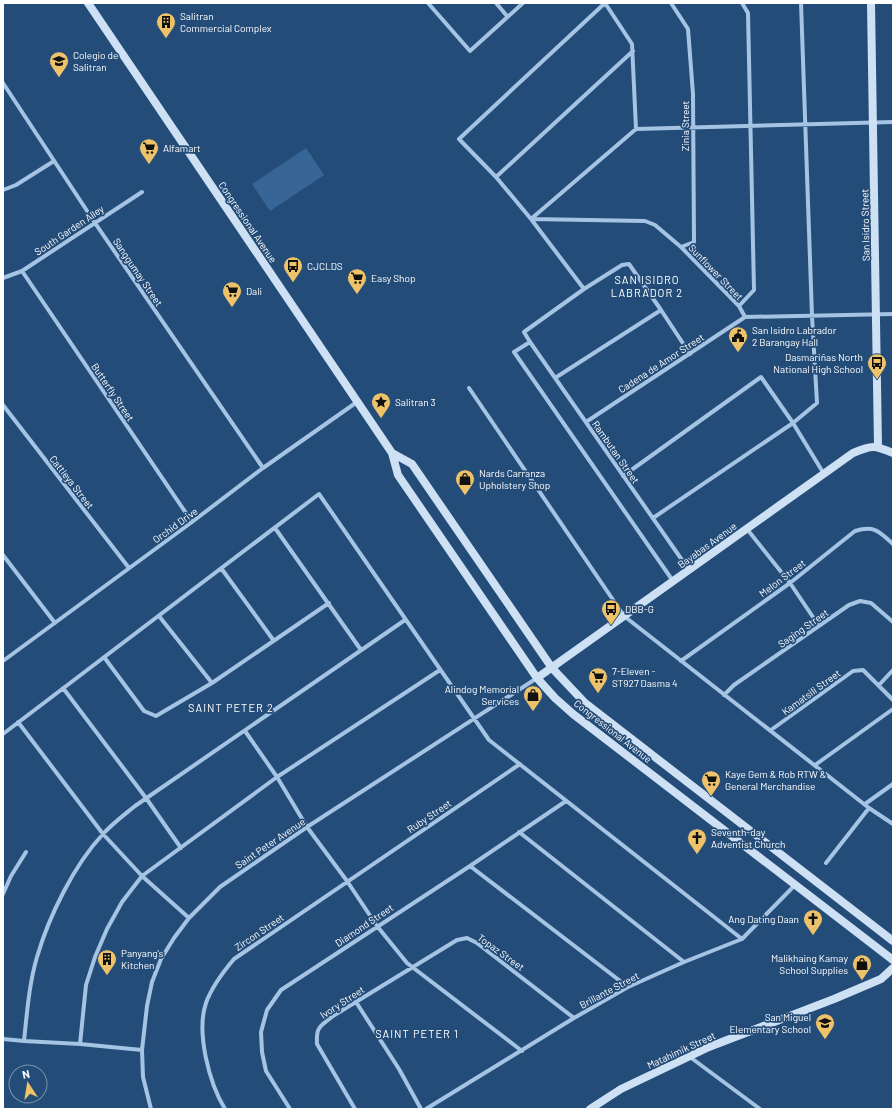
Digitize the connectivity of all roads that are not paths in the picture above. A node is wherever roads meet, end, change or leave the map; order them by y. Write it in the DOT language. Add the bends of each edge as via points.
graph roads {
  1 [pos="88,3"];
  2 [pos="428,3"];
  3 [pos="496,3"];
  4 [pos="523,3"];
  5 [pos="605,3"];
  6 [pos="671,3"];
  7 [pos="742,3"];
  8 [pos="801,3"];
  9 [pos="871,3"];
  10 [pos="507,16"];
  11 [pos="633,51"];
  12 [pos="3,83"];
  13 [pos="893,122"];
  14 [pos="873,123"];
  15 [pos="805,125"];
  16 [pos="751,126"];
  17 [pos="693,127"];
  18 [pos="636,129"];
  19 [pos="54,161"];
  20 [pos="496,177"];
  21 [pos="3,190"];
  22 [pos="142,192"];
  23 [pos="531,219"];
  24 [pos="95,223"];
  25 [pos="681,247"];
  26 [pos="22,271"];
  27 [pos="3,278"];
  28 [pos="584,289"];
  29 [pos="739,306"];
  30 [pos="661,310"];
  31 [pos="893,314"];
  32 [pos="876,315"];
  33 [pos="812,316"];
  34 [pos="745,317"];
  35 [pos="530,342"];
  36 [pos="690,354"];
  37 [pos="555,378"];
  38 [pos="469,388"];
  39 [pos="357,402"];
  40 [pos="3,405"];
  41 [pos="586,422"];
  42 [pos="793,423"];
  43 [pos="878,447"];
  44 [pos="392,453"];
  45 [pos="893,453"];
  46 [pos="263,468"];
  47 [pos="824,474"];
  48 [pos="623,476"];
  49 [pos="653,518"];
  50 [pos="192,522"];
  51 [pos="275,528"];
  52 [pos="748,529"];
  53 [pos="893,544"];
  54 [pos="3,555"];
  55 [pos="129,568"];
  56 [pos="221,568"];
  57 [pos="689,570"];
  58 [pos="674,582"];
  59 [pos="790,583"];
  60 [pos="329,603"];
  61 [pos="159,616"];
  62 [pos="624,616"];
  63 [pos="405,620"];
  64 [pos="893,622"];
  65 [pos="55,623"];
  66 [pos="819,626"];
  67 [pos="274,641"];
  68 [pos="361,650"];
  69 [pos="104,657"];
  70 [pos="680,661"];
  71 [pos="3,662"];
  72 [pos="552,668"];
  73 [pos="440,670"];
  74 [pos="893,670"];
  75 [pos="537,678"];
  76 [pos="212,683"];
  77 [pos="879,685"];
  78 [pos="63,688"];
  79 [pos="724,695"];
  80 [pos="893,700"];
  81 [pos="893,709"];
  82 [pos="474,720"];
  83 [pos="18,722"];
  84 [pos="771,730"];
  85 [pos="245,731"];
  86 [pos="3,734"];
  87 [pos="520,764"];
  88 [pos="816,765"];
  89 [pos="277,777"];
  90 [pos="893,784"];
  91 [pos="146,798"];
  92 [pos="566,800"];
  93 [pos="865,804"];
  94 [pos="869,808"];
  95 [pos="893,824"];
  96 [pos="308,827"];
  97 [pos="519,832"];
  98 [pos="103,834"];
  99 [pos="181,848"];
  100 [pos="26,852"];
  101 [pos="826,863"];
  102 [pos="470,866"];
  103 [pos="142,876"];
  104 [pos="348,881"];
  105 [pos="795,885"];
  106 [pos="3,894"];
  107 [pos="189,918"];
  108 [pos="377,926"];
  109 [pos="742,940"];
  110 [pos="893,941"];
  111 [pos="893,960"];
  112 [pos="684,962"];
  113 [pos="412,967"];
  114 [pos="893,968"];
  115 [pos="628,987"];
  116 [pos="356,1002"];
  117 [pos="574,1018"];
  118 [pos="3,1039"];
  119 [pos="24,1041"];
  120 [pos="80,1044"];
  121 [pos="142,1050"];
  122 [pos="522,1051"];
  123 [pos="690,1056"];
  124 [pos="596,1108"];
  125 [pos="152,1109"];
  126 [pos="226,1109"];
  127 [pos="290,1109"];
  128 [pos="355,1109"];
  129 [pos="421,1109"];
  130 [pos="426,1109"];
  131 [pos="760,1109"];
  1 -- 39 [label="main road, Congressional Avenue"];
  2 -- 10 [label="street" via="470,51"];
  3 -- 10 [label="street"];
  4 -- 10 [label="street"];
  5 -- 11 [label="street" via="632,44"];
  5 -- 20 [label="street" via="459,139"];
  6 -- 17 [label="street, Zinia Street" via="688,29"];
  7 -- 16 [label="street" via="748,13"];
  8 -- 15 [label="street"];
  9 -- 14 [label="main road, San Isidro Street"];
  11 -- 18 [label="street"];
  11 -- 20 [label="street"];
  12 -- 19 [label="street, Sanggumay Street"];
  13 -- 14 [label="street"];
  14 -- 15 [label="street"];
  14 -- 32 [label="main road, San Isidro Street"];
  15 -- 16 [label="street"];
  15 -- 33 [label="street"];
  16 -- 17 [label="street"];
  16 -- 29 [label="street" via="754,290"];
  17 -- 18 [label="street"];
  17 -- 25 [label="street, Zinia Street" via="694,242"];
  18 -- 23 [label="street"];
  19 -- 21 [label="street" via="16,185"];
  19 -- 24 [label="street, Sanggumay Street"];
  20 -- 23 [label="street"];
  22 -- 24 [label="street, South Garden Alley"];
  23 -- 25 [label="street, Sunflower Street" via="644,221 655,225"];
  23 -- 28 [label="street"];
  24 -- 26 [label="street, South Garden Alley"];
  24 -- 46 [label="street, Sanggumay Street"];
  25 -- 29 [label="street, Sunflower Street"];
  26 -- 27 [label="street, South Garden Alley"];
  26 -- 50 [label="street, Butterfly Street"];
  28 -- 30 [label="street" via="622,265 629,264"];
  28 -- 35 [label="street" via="524,332"];
  29 -- 34 [label="street, Sunflower Street"];
  30 -- 36 [label="street"];
  30 -- 37 [label="street"];
  31 -- 32 [label="street"];
  32 -- 33 [label="street"];
  32 -- 43 [label="main road, San Isidro Street"];
  33 -- 34 [label="street"];
  33 -- 42 [label="street" via="818,401"];
  34 -- 36 [label="street, Cadena de Amor Street"];
  35 -- 37 [label="street, Rambutan Street"];
  35 -- 58 [label="street" via="514,352"];
  36 -- 41 [label="street, Cadena de Amor Street"];
  37 -- 41 [label="street, Rambutan Street"];
  38 -- 62 [label="street"];
  39 -- 44 [label="main road, Congressional Avenue"];
  39 -- 46 [label="street, Orchid Drive"];
  40 -- 55 [label="street, Cattleya Street"];
  41 -- 48 [label="street, Rambutan Street"];
  42 -- 47 [label="street"];
  42 -- 48 [label="street" via="761,377"];
  42 -- 49 [label="street"];
  43 -- 45 [label="main road"];
  43 -- 47 [label="main road, Bayabas Avenue" via="866,447"];
  44 -- 72 [label="main road, Congressional Avenue" via="412,464"];
  44 -- 75 [label="main road, Congressional Avenue" via="398,475"];
  46 -- 50 [label="street, Orchid Drive"];
  47 -- 52 [label="main road, Bayabas Avenue"];
  48 -- 49 [label="street, Rambutan Street"];
  49 -- 57 [label="street, Rambutan Street"];
  50 -- 55 [label="street, Orchid Drive"];
  51 -- 56 [label="street"];
  51 -- 60 [label="street"];
  51 -- 63 [label="street" via="319,494"];
  52 -- 57 [label="main road, Bayabas Avenue"];
  52 -- 59 [label="street"];
  53 -- 59 [label="street, Melon Street" via="878,531 866,528 855,531"];
  54 -- 65 [label="street"];
  55 -- 65 [label="street, Orchid Drive"];
  56 -- 61 [label="street"];
  56 -- 67 [label="street"];
  57 -- 58 [label="main road, Bayabas Avenue"];
  58 -- 62 [label="main road, Bayabas Avenue"];
  59 -- 66 [label="street"];
  59 -- 70 [label="street, Melon Street"];
  60 -- 67 [label="street"];
  60 -- 68 [label="street"];
  61 -- 69 [label="street"];
  61 -- 76 [label="street"];
  62 -- 70 [label="street"];
  62 -- 72 [label="main road, Bayabas Avenue"];
  63 -- 68 [label="street"];
  63 -- 73 [label="street"];
  64 -- 66 [label="street, Saging Street" via="871,603 860,601 849,605"];
  65 -- 71 [label="street, Orchid Drive"];
  66 -- 79 [label="street, Saging Street" via="734,685"];
  67 -- 76 [label="street"];
  68 -- 85 [label="street"];
  69 -- 76 [label="street" via="144,712 156,716"];
  69 -- 78 [label="street"];
  70 -- 79 [label="street"];
  72 -- 75 [label="main road, Bayabas Avenue"];
  72 -- 110 [label="main road, Congressional Avenue" via="585,702"];
  73 -- 82 [label="street"];
  73 -- 89 [label="street"];
  74 -- 77 [label="street"];
  75 -- 82 [label="street, Saint Peter Avenue"];
  75 -- 105 [label="main road, Congressional Avenue" via="573,714"];
  77 -- 80 [label="street, Kamatsili Street"];
  77 -- 84 [label="street, Kamatsili Street" via="862,670 854,671"];
  78 -- 83 [label="street"];
  78 -- 91 [label="street"];
  79 -- 84 [label="street"];
  81 -- 88 [label="street"];
  82 -- 87 [label="street" via="489,740"];
  82 -- 96 [label="street, Saint Peter Avenue"];
  83 -- 86 [label="street"];
  83 -- 98 [label="street"];
  84 -- 88 [label="street"];
  85 -- 89 [label="street"];
  85 -- 91 [label="street"];
  87 -- 92 [label="street"];
  87 -- 104 [label="street, Ruby Street"];
  88 -- 93 [label="street"];
  89 -- 96 [label="street"];
  89 -- 99 [label="street"];
  90 -- 93 [label="street"];
  91 -- 98 [label="street"];
  91 -- 99 [label="street"];
  92 -- 97 [label="street, Diamond Street"];
  92 -- 109 [label="street"];
  93 -- 94 [label="street"];
  94 -- 95 [label="street"];
  94 -- 101 [label="street"];
  96 -- 104 [label="street"];
  96 -- 107 [label="street, Saint Peter Avenue" via="220,886"];
  97 -- 102 [label="street, Diamond Street"];
  97 -- 112 [label="street"];
  98 -- 103 [label="street"];
  98 -- 119 [label="street" via="84,857 52,917 37,957 28,1001"];
  99 -- 103 [label="street"];
  100 -- 106 [label="street"];
  102 -- 108 [label="street, Diamond Street"];
  102 -- 115 [label="street"];
  103 -- 107 [label="street"];
  103 -- 120 [label="street" via="122,902 95,957 86,984"];
  104 -- 108 [label="street"];
  104 -- 126 [label="street, Zircon Street" via="234,959 217,980 206,1003 203,1028 213,1080"];
  105 -- 109 [label="street, Brillante Street"];
  105 -- 111 [label="main road, Congressional Avenue"];
  107 -- 121 [label="street, Saint Peter Avenue" via="161,959 152,982"];
  108 -- 113 [label="street"];
  108 -- 127 [label="street, Diamond Street" via="282,990 267,1010 261,1032 266,1070"];
  109 -- 112 [label="street, Brillante Street"];
  112 -- 115 [label="street, Brillante Street"];
  113 -- 116 [label="street, Ivory Street"];
  113 -- 117 [label="street, Topaz Street" via="457,940 467,938"];
  113 -- 122 [label="street"];
  114 -- 123 [label="main road, Matahimik Street" via="881,979 709,1046"];
  115 -- 117 [label="street, Brillante Street"];
  116 -- 128 [label="street, Ivory Street" via="333,1016 316,1031 317,1044"];
  116 -- 129 [label="street"];
  117 -- 122 [label="street, Brillante Street"];
  118 -- 119 [label="street"];
  119 -- 120 [label="street"];
  120 -- 121 [label="street"];
  121 -- 125 [label="street, Saint Peter Avenue" via="144,1077"];
  122 -- 130 [label="street, Brillante Street"];
  123 -- 124 [label="main road, Matahimik Street" via="621,1089"];
  123 -- 131 [label="street"];
}
